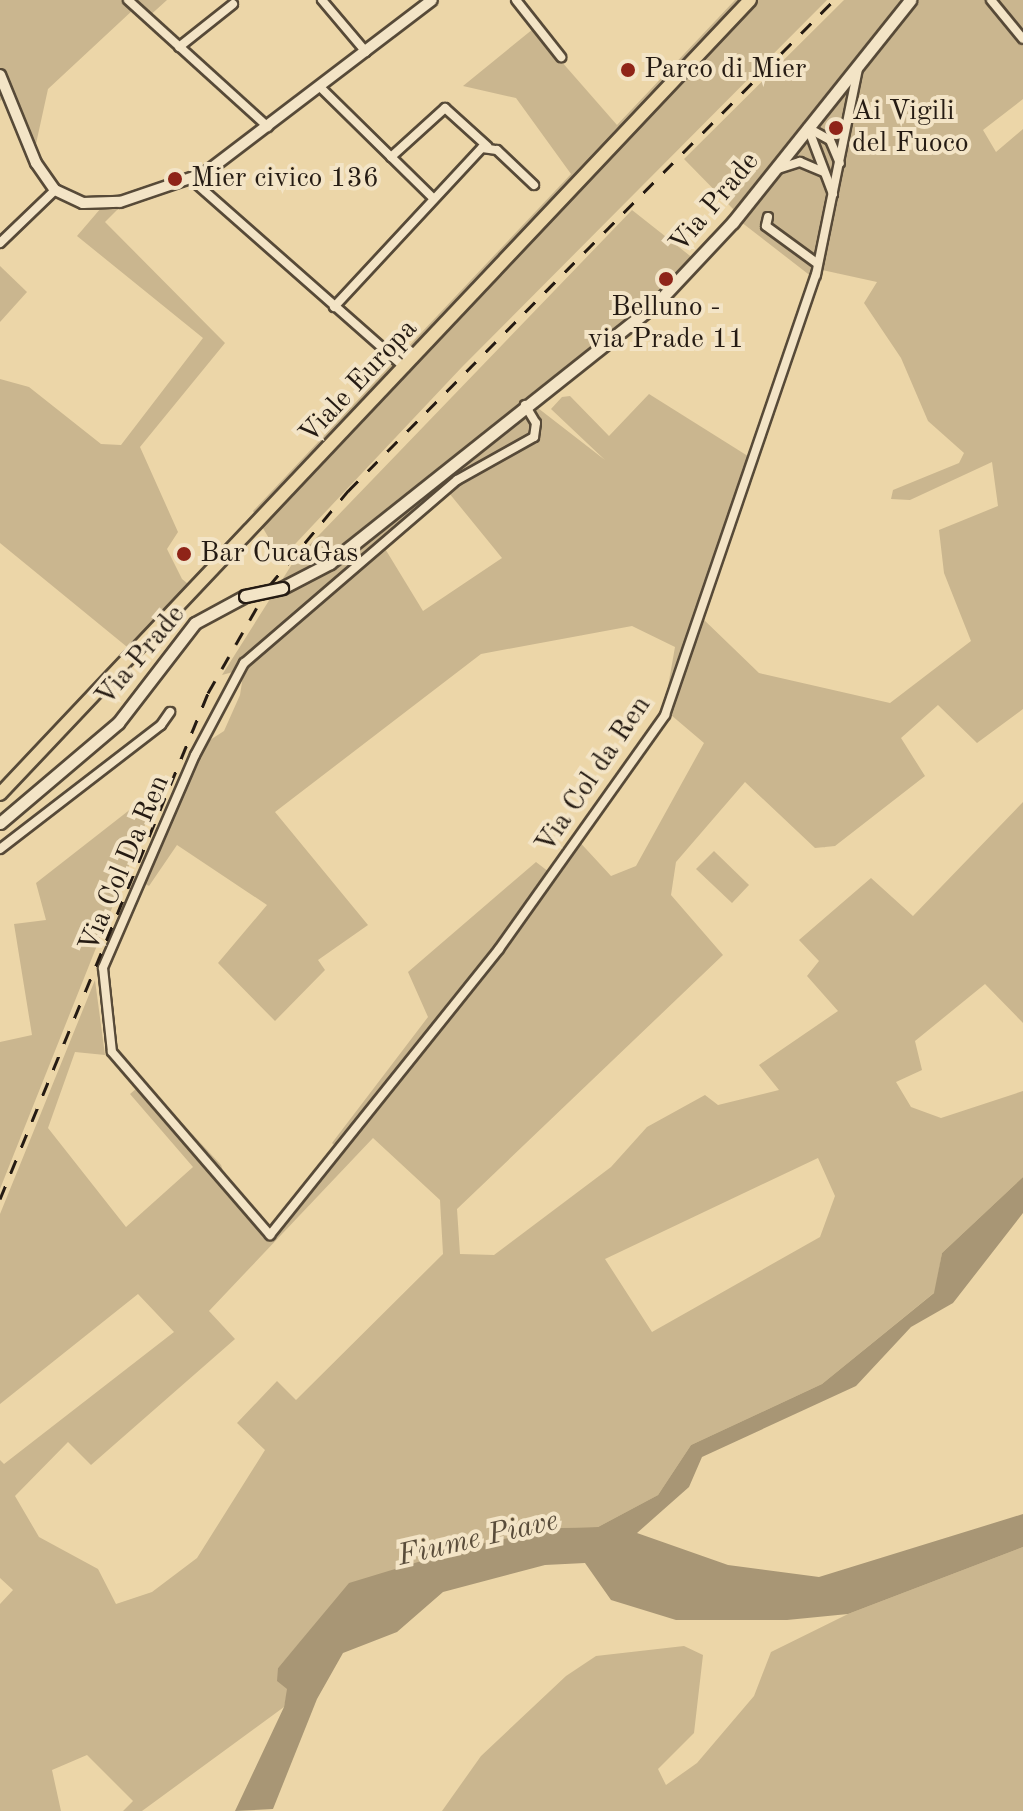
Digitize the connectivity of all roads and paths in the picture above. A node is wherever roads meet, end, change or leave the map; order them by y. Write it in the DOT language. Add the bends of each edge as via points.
graph roads {
  1 [pos="128,0"];
  2 [pos="322,0"];
  3 [pos="432,0"];
  4 [pos="516,0"];
  5 [pos="750,0"];
  6 [pos="910,0"];
  7 [pos="991,0"];
  8 [pos="233,4"];
  9 [pos="1023,39"];
  10 [pos="179,47"];
  11 [pos="366,52"];
  12 [pos="561,57"];
  13 [pos="858,69"];
  14 [pos="0,75"];
  15 [pos="320,87"];
  16 [pos="268,127"];
  17 [pos="808,128"];
  18 [pos="487,146"];
  19 [pos="845,147"];
  20 [pos="837,154"];
  21 [pos="391,157"];
  22 [pos="818,160"];
  23 [pos="840,167"];
  24 [pos="774,171"];
  25 [pos="824,172"];
  26 [pos="192,180"];
  27 [pos="534,185"];
  28 [pos="55,190"];
  29 [pos="833,195"];
  30 [pos="433,198"];
  31 [pos="768,217"];
  32 [pos="0,243"];
  33 [pos="818,264"];
  34 [pos="334,307"];
  35 [pos="405,368"];
  36 [pos="524,404"];
  37 [pos="170,712"];
  38 [pos="1,791"];
  39 [pos="0,823"];
  40 [pos="0,849"];
  41 [pos="270,1235"];
  1 -- 10 [label="street"];
  2 -- 11 [label="street"];
  3 -- 11 [label="street"];
  4 -- 12 [label="street"];
  5 -- 35 [label="main road, Viale Europa"];
  6 -- 13 [label="main road, Via Prade"];
  7 -- 9 [label="street"];
  8 -- 10 [label="street"];
  10 -- 16 [label="street"];
  11 -- 15 [label="street"];
  13 -- 17 [label="main road, Via Prade"];
  13 -- 19 [label="street, Via Col da Ren"];
  14 -- 28 [label="street" via="36,163"];
  15 -- 16 [label="street"];
  15 -- 21 [label="street"];
  16 -- 26 [label="street"];
  17 -- 20 [label="street" via="823,133"];
  17 -- 22 [label="street"];
  17 -- 24 [label="main road, Via Prade"];
  18 -- 21 [label="street" via="445,108"];
  18 -- 27 [label="street"];
  18 -- 30 [label="street"];
  19 -- 20 [label="street"];
  19 -- 23 [label="street, Via Col da Ren"];
  20 -- 22 [label="street"];
  20 -- 23 [label="street, Via Col da Ren"];
  21 -- 30 [label="street"];
  22 -- 25 [label="street"];
  23 -- 29 [label="street, Via Col da Ren"];
  24 -- 25 [label="street" via="800,162"];
  24 -- 36 [label="main road, Via Prade" via="656,304"];
  25 -- 29 [label="street"];
  26 -- 28 [label="street" via="101,205 75,201"];
  26 -- 34 [label="street"];
  28 -- 32 [label="street"];
  29 -- 33 [label="street, Via Col da Ren"];
  30 -- 34 [label="street"];
  31 -- 33 [label="street" via="766,226"];
  33 -- 41 [label="street, Via Col da Ren" via="665,715 499,949"];
  34 -- 35 [label="street"];
  35 -- 38 [label="main road, Viale Europa"];
  36 -- 39 [label="main road, Via Prade, bridge" via="330,563 282,588 245,596 195,623 124,717"];
  36 -- 41 [label="street, Via Col Da Ren" via="536,423 534,437 480,464 244,663 195,755 103,968 101,988 112,1052"];
  37 -- 40 [label="street" via="161,725"];
}
